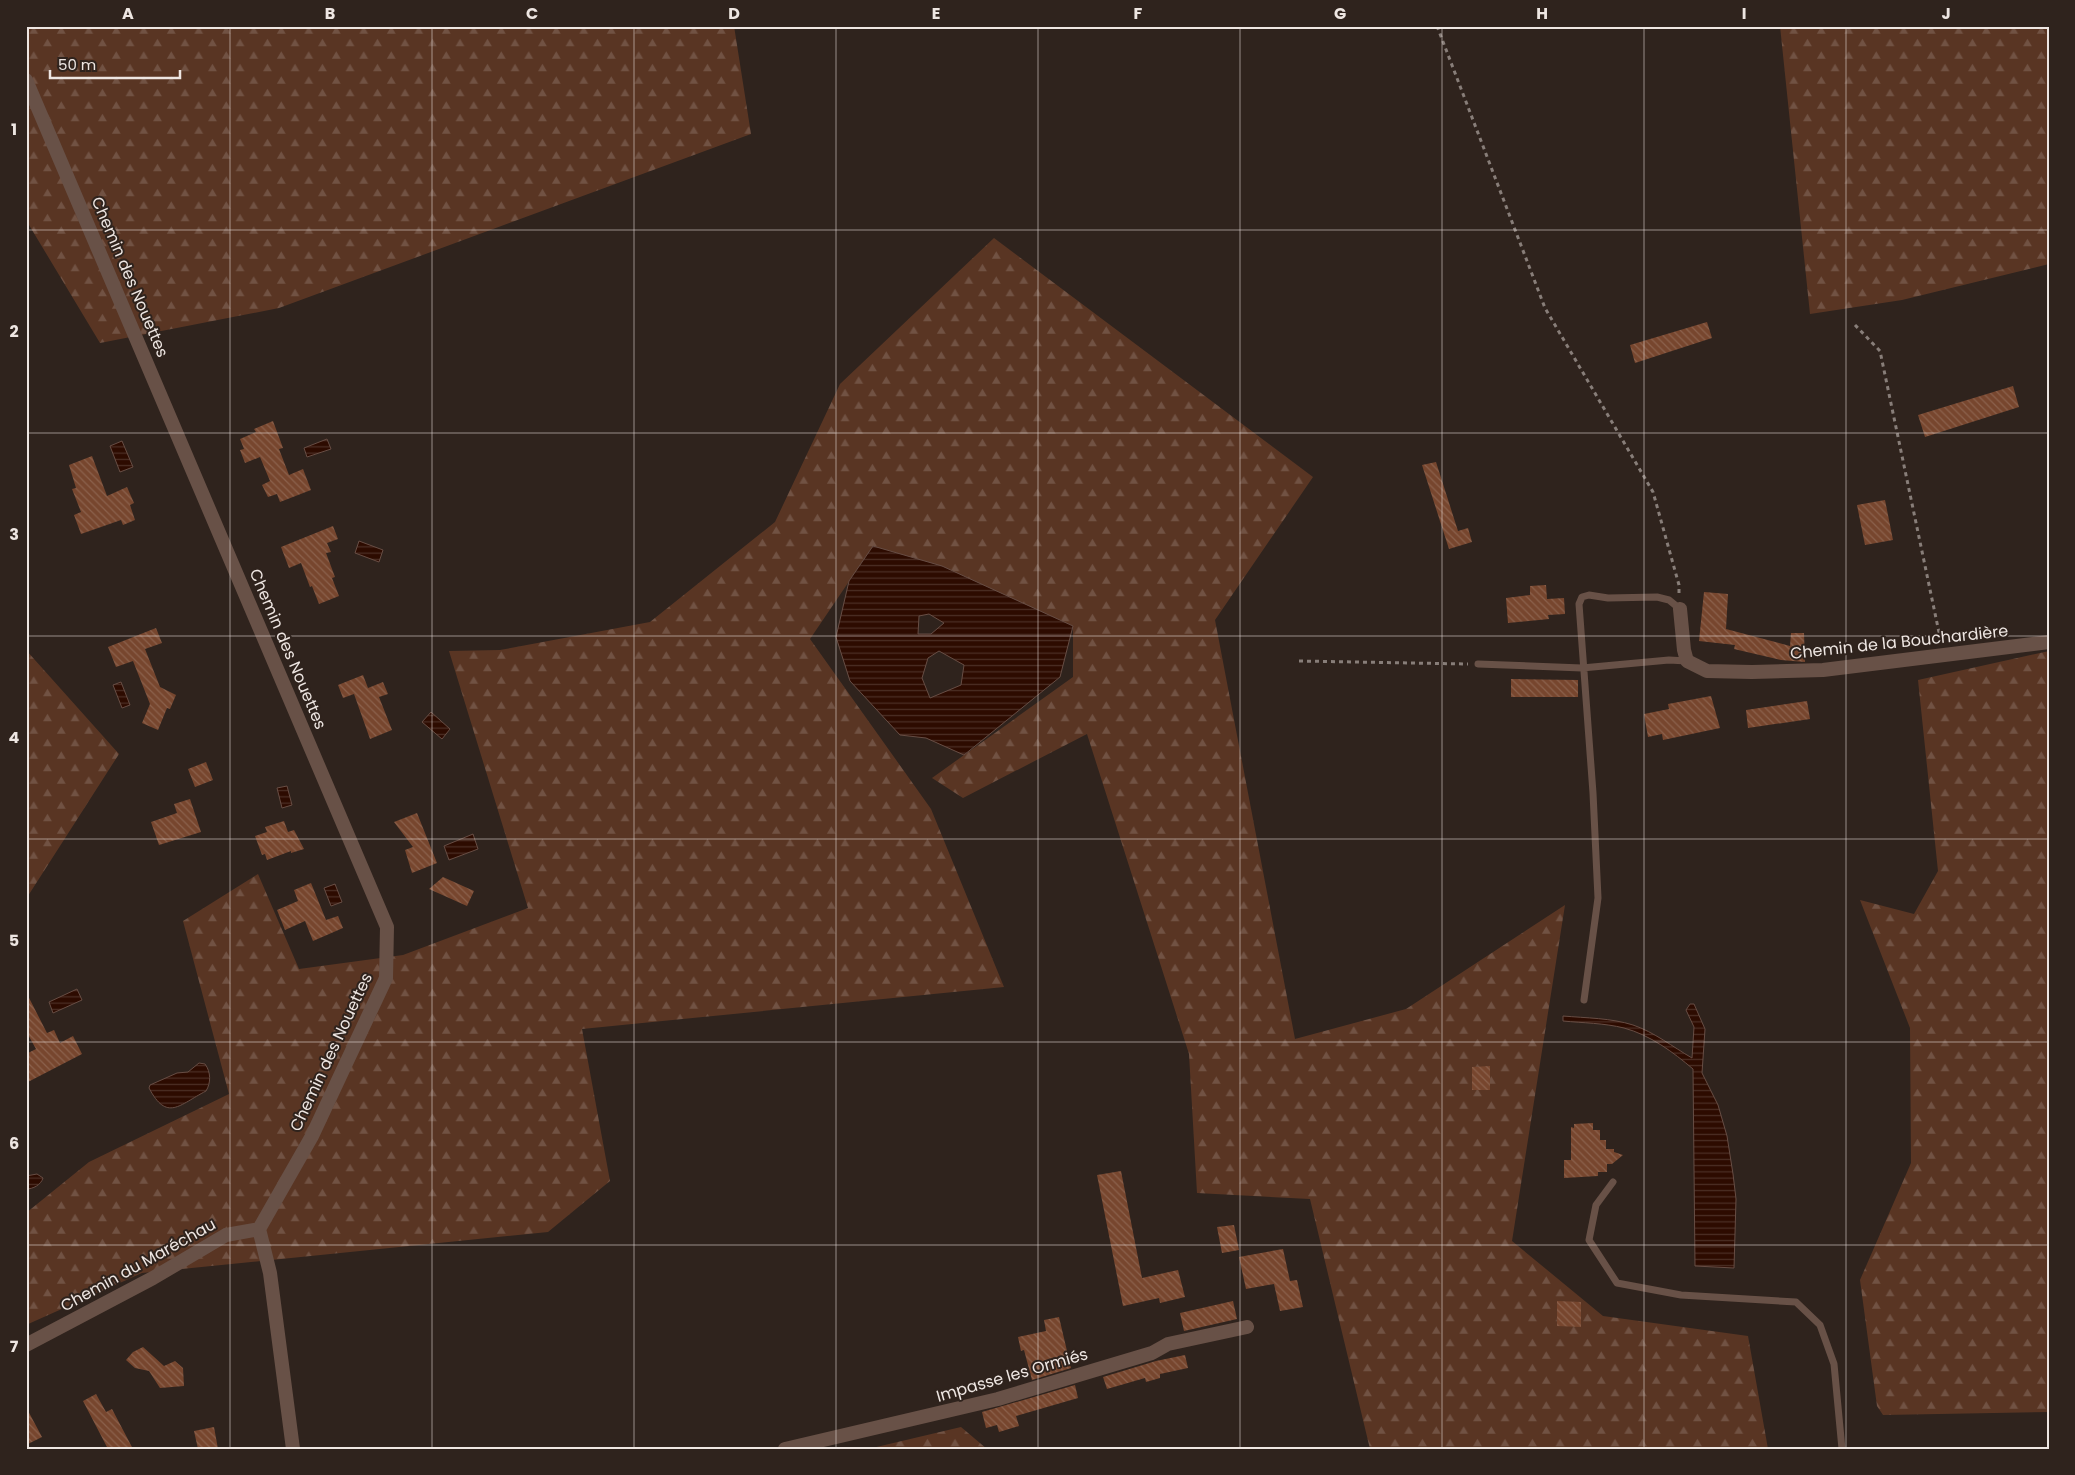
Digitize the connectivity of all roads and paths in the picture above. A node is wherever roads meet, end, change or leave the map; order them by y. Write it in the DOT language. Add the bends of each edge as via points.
graph roads {
  1 [pos="1437,26"];
  2 [pos="26,80"];
  3 [pos="1855,325"];
  4 [pos="1680,609"];
  5 [pos="2049,642"];
  6 [pos="1944,654"];
  7 [pos="1299,661"];
  8 [pos="1687,661"];
  9 [pos="1478,664"];
  10 [pos="1582,668"];
  11 [pos="1584,1000"];
  12 [pos="1613,1182"];
  13 [pos="259,1229"];
  14 [pos="1247,1327"];
  15 [pos="26,1345"];
  16 [pos="293,1449"];
  17 [pos="785,1449"];
  18 [pos="1842,1449"];
  1 -- 4 [label="path" via="1545,308 1653,492 1679,585"];
  2 -- 13 [label="street, Chemin des Nouettes" via="387,927 386,978 312,1136"];
  3 -- 6 [label="path" via="1880,351"];
  4 -- 8 [label="street"];
  4 -- 10 [label="lane" via="1669,600 1657,597 1582,597 1579,604"];
  5 -- 6 [label="street, Chemin de la Bouchardière"];
  6 -- 8 [label="street, Chemin de la Bouchardière" via="1823,670 1708,671"];
  7 -- 9 [label="path"];
  8 -- 10 [label="lane"];
  9 -- 10 [label="lane"];
  10 -- 11 [label="lane" via="1598,898"];
  12 -- 18 [label="lane" via="1596,1205 1589,1240 1617,1283 1681,1295 1796,1302 1820,1325 1834,1364"];
  13 -- 15 [label="street, Chemin du Maréchau" via="226,1235 154,1278"];
  13 -- 16 [label="street" via="270,1273"];
  14 -- 17 [label="street, Impasse les Ormiés" via="1168,1344 1152,1353 998,1399"];
}
